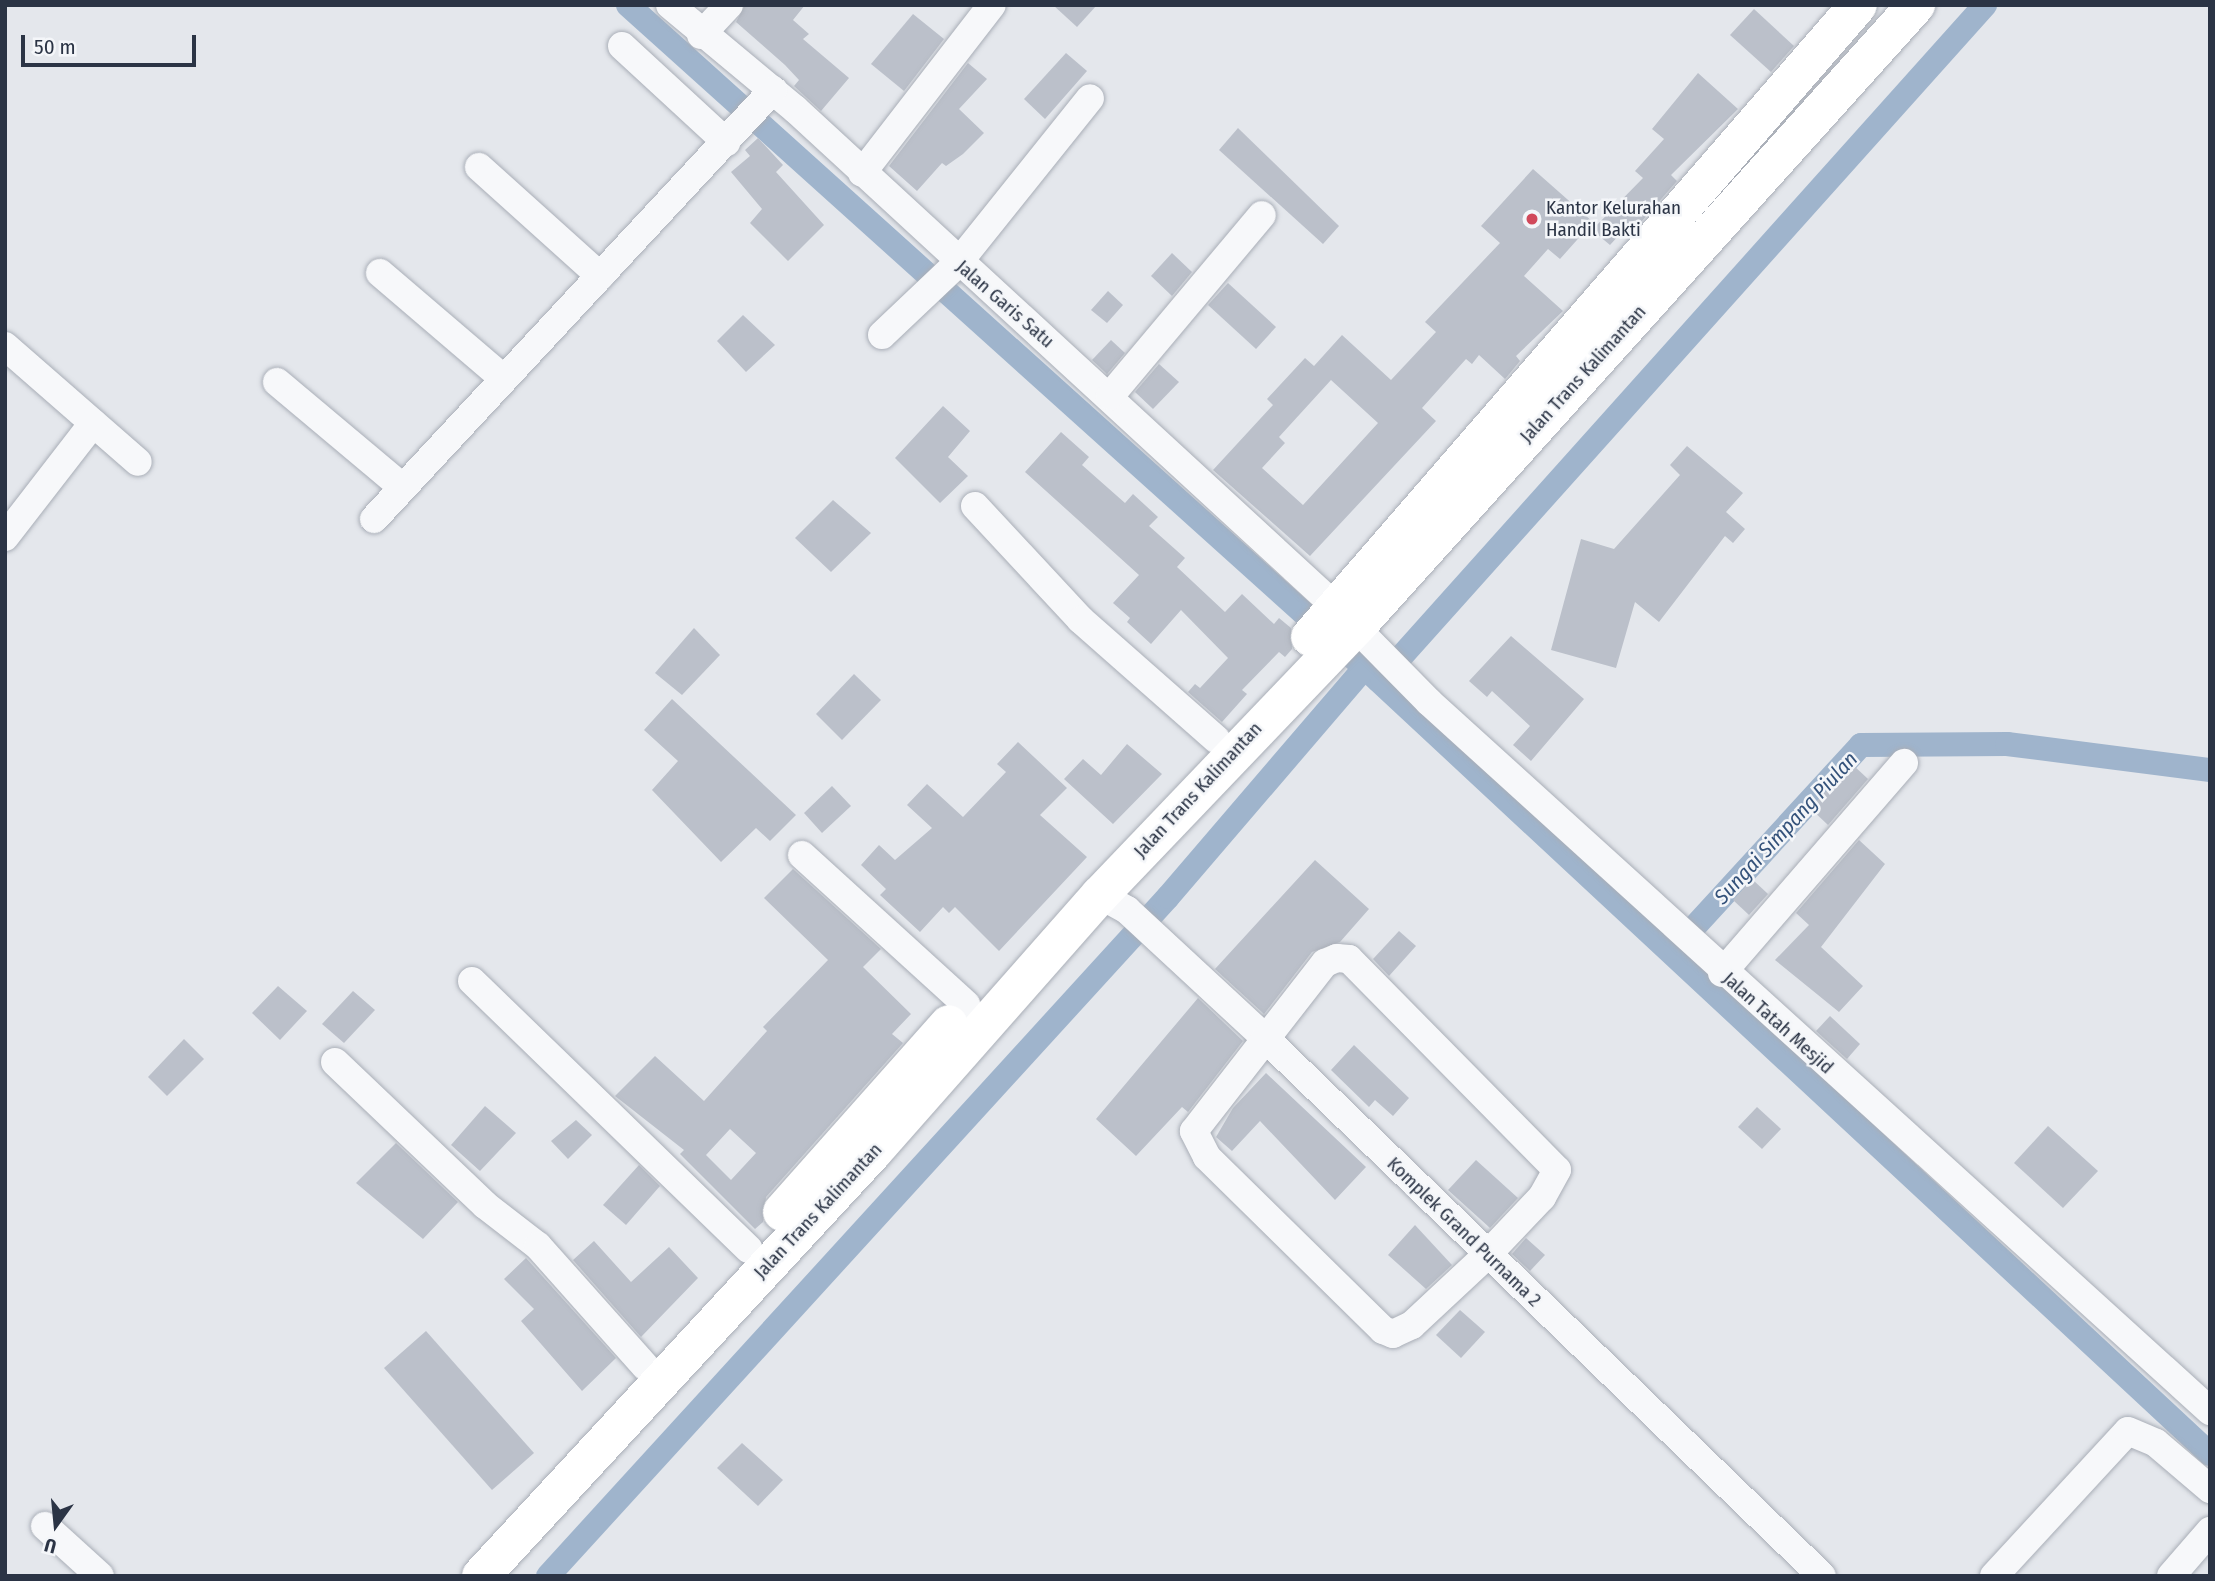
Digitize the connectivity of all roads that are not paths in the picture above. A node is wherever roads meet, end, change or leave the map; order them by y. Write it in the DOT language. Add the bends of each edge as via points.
graph roads {
  1 [pos="670,5"];
  2 [pos="729,5"];
  3 [pos="992,5"];
  4 [pos="1857,5"];
  5 [pos="1893,13"];
  6 [pos="701,35"];
  7 [pos="622,46"];
  8 [pos="1090,98"];
  9 [pos="750,117"];
  10 [pos="479,167"];
  11 [pos="862,173"];
  12 [pos="1262,215"];
  13 [pos="951,269"];
  14 [pos="380,273"];
  15 [pos="600,276"];
  16 [pos="882,335"];
  17 [pos="5,346"];
  18 [pos="503,378"];
  19 [pos="276,382"];
  20 [pos="1110,396"];
  21 [pos="93,423"];
  22 [pos="138,462"];
  23 [pos="402,487"];
  24 [pos="975,506"];
  25 [pos="374,519"];
  26 [pos="6,536"];
  27 [pos="1347,616"];
  28 [pos="1295,672"];
  29 [pos="1216,739"];
  30 [pos="1904,763"];
  31 [pos="802,855"];
  32 [pos="1114,903"];
  33 [pos="1722,973"];
  34 [pos="472,982"];
  35 [pos="966,1004"];
  36 [pos="1265,1038"];
  37 [pos="335,1062"];
  38 [pos="864,1142"];
  39 [pos="749,1249"];
  40 [pos="1487,1255"];
  41 [pos="645,1366"];
  42 [pos="2210,1411"];
  43 [pos="2210,1489"];
  44 [pos="45,1526"];
  45 [pos="2210,1531"];
  46 [pos="100,1576"];
  47 [pos="451,1576"];
  48 [pos="481,1576"];
  49 [pos="1822,1576"];
  50 [pos="1994,1576"];
  51 [pos="2171,1576"];
  1 -- 6 [label="street, Jalan Garis Satu"];
  2 -- 6 [label="street"];
  3 -- 11 [label="street"];
  4 -- 27 [label="highway, Jalan Trans Kalimantan"];
  5 -- 27 [label="highway, Jalan Trans Kalimantan"];
  6 -- 9 [label="street, Jalan Garis Satu"];
  7 -- 9 [label="street"];
  8 -- 13 [label="street"];
  9 -- 11 [label="street, Jalan Garis Satu"];
  9 -- 15 [label="street"];
  10 -- 15 [label="street"];
  11 -- 13 [label="street, Jalan Garis Satu"];
  12 -- 20 [label="street"];
  13 -- 16 [label="street"];
  13 -- 20 [label="street, Jalan Garis Satu"];
  14 -- 18 [label="street"];
  15 -- 18 [label="street"];
  17 -- 21 [label="street"];
  18 -- 23 [label="street"];
  19 -- 23 [label="street"];
  20 -- 27 [label="street, Jalan Garis Satu"];
  21 -- 22 [label="street"];
  21 -- 26 [label="street"];
  23 -- 25 [label="street"];
  24 -- 29 [label="street" via="1082,620"];
  27 -- 28 [label="highway, Jalan Trans Kalimantan"];
  27 -- 33 [label="street, Jalan Tatah Mesjid" via="1419,692"];
  28 -- 29 [label="highway, Jalan Trans Kalimantan"];
  28 -- 32 [label="highway, Jalan Trans Kalimantan"];
  29 -- 35 [label="highway, Jalan Trans Kalimantan"];
  30 -- 33 [label="street"];
  31 -- 35 [label="street"];
  32 -- 36 [label="street, Komplek Grand Purnama 2"];
  32 -- 38 [label="highway, Jalan Trans Kalimantan"];
  33 -- 42 [label="street, Jalan Tatah Mesjid"];
  34 -- 39 [label="street"];
  35 -- 38 [label="highway, Jalan Trans Kalimantan"];
  36 -- 40 [label="street, Komplek Grand Purnama 2"];
  36 -- 40 [label="street" via="1202,1119 1195,1131 1196,1141 1334,1282 1393,1334 1412,1325"];
  36 -- 40 [label="street" via="1325,963 1349,958 1557,1170 1542,1197"];
  37 -- 41 [label="street" via="485,1205 538,1246"];
  38 -- 39 [label="highway, Jalan Trans Kalimantan"];
  38 -- 48 [label="highway, Jalan Trans Kalimantan"];
  39 -- 41 [label="highway, Jalan Trans Kalimantan"];
  40 -- 49 [label="street, Komplek Grand Purnama 2"];
  41 -- 47 [label="highway, Jalan Trans Kalimantan"];
  43 -- 50 [label="street" via="2156,1443 2127,1431"];
  44 -- 46 [label="street"];
  45 -- 51 [label="street"];
}
